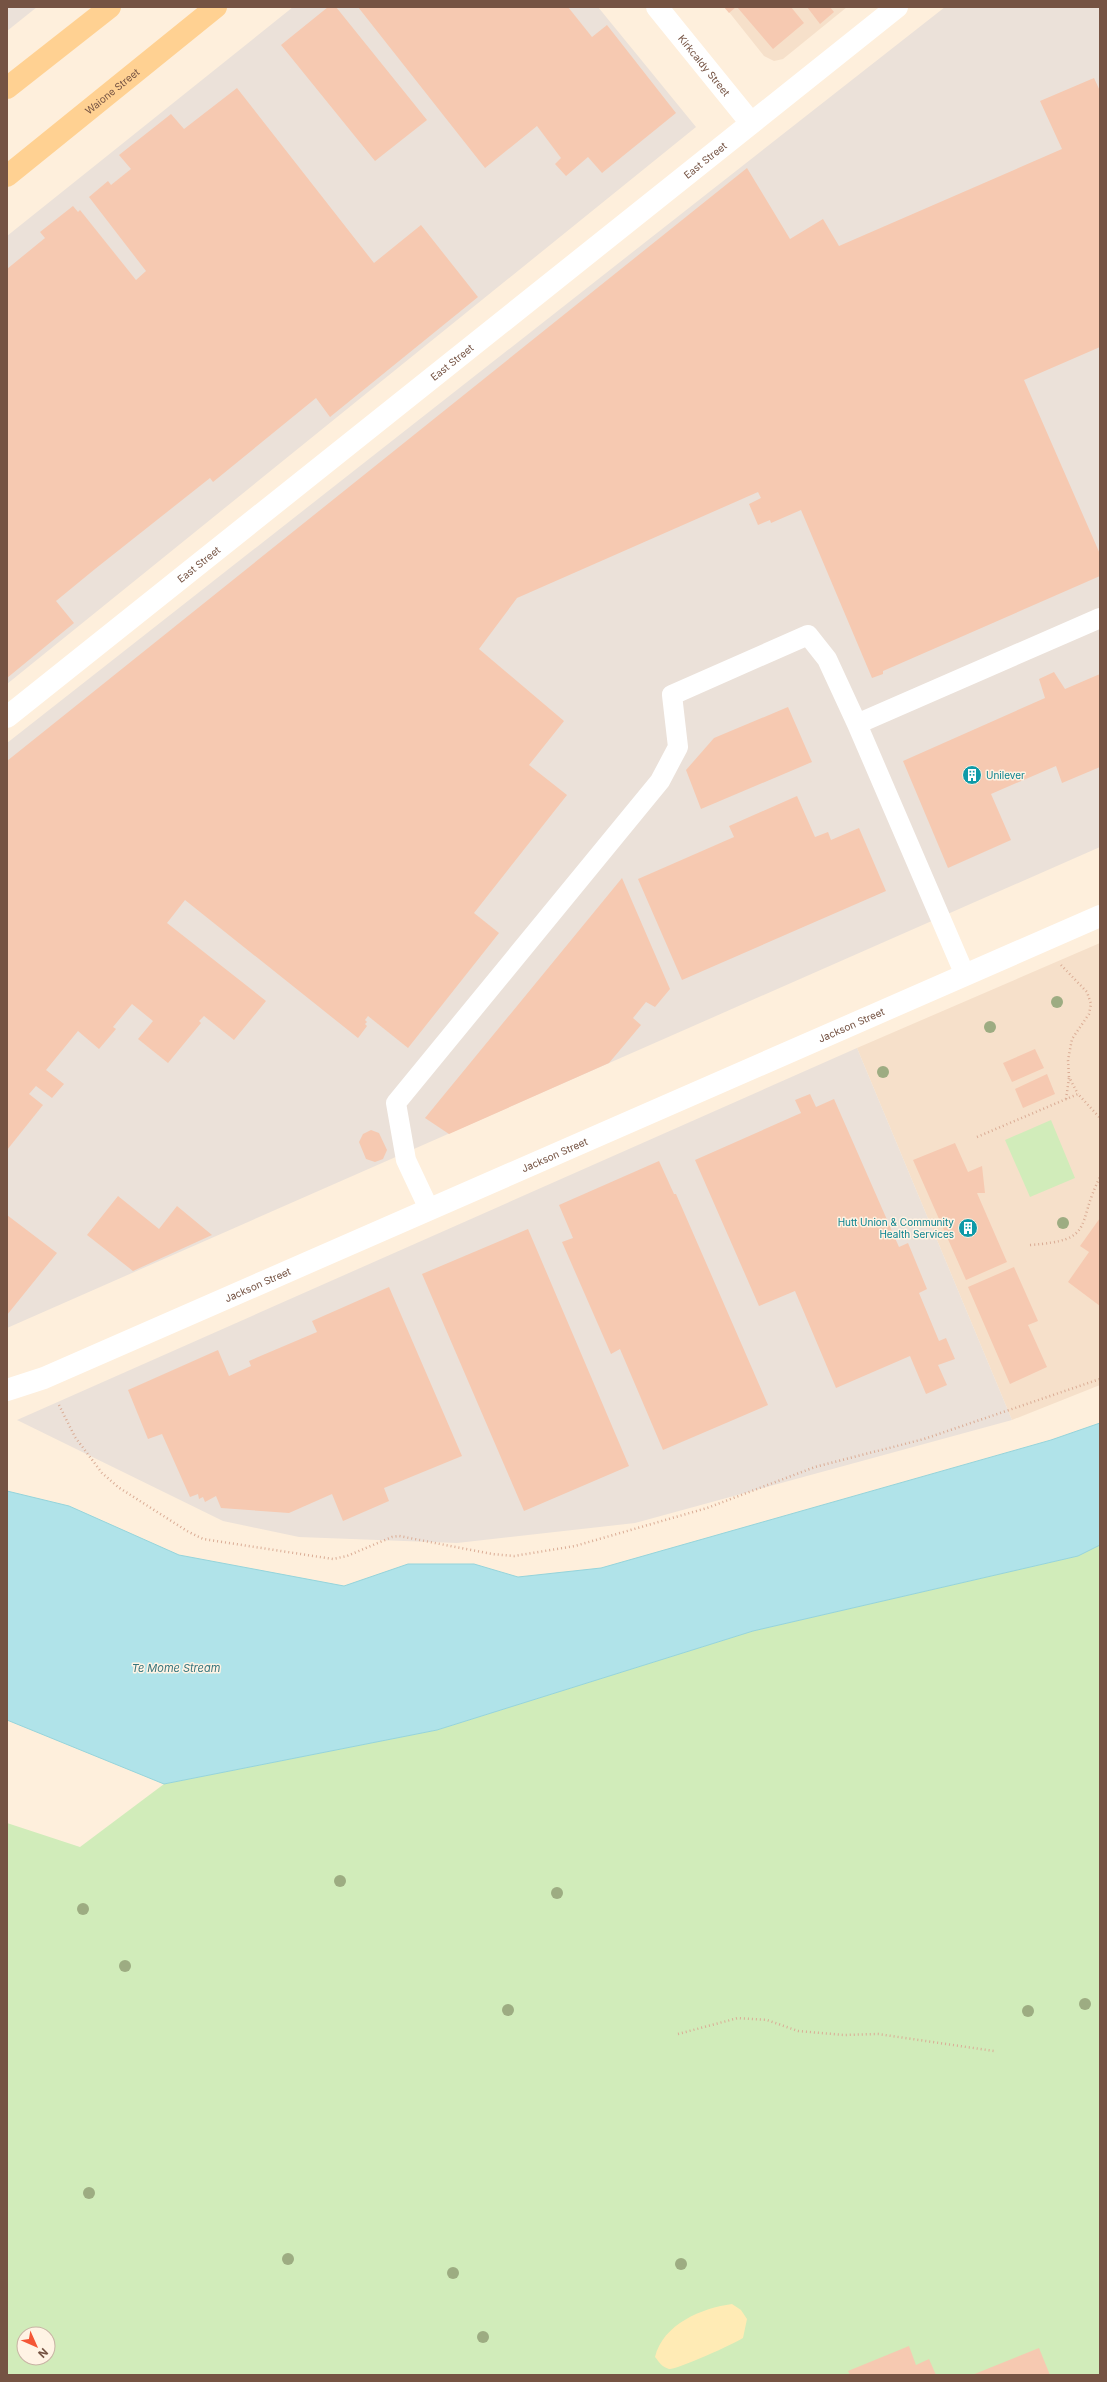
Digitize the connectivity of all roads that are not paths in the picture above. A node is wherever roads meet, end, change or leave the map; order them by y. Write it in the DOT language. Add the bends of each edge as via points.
graph roads {
  1 [pos="110,7"];
  2 [pos="216,7"];
  3 [pos="657,7"];
  4 [pos="897,7"];
  5 [pos="7,88"];
  6 [pos="751,123"];
  7 [pos="7,176"];
  8 [pos="1100,618"];
  9 [pos="7,717"];
  10 [pos="857,724"];
  11 [pos="1100,916"];
  12 [pos="965,975"];
  13 [pos="429,1210"];
  14 [pos="7,1390"];
  1 -- 5 [label="main road"];
  2 -- 7 [label="main road, Waione Street"];
  3 -- 6 [label="street, Kirkcaldy Street"];
  4 -- 6 [label="street, East Street"];
  6 -- 9 [label="street, East Street"];
  8 -- 10 [label="lane"];
  10 -- 12 [label="lane"];
  10 -- 13 [label="lane" via="827,659 808,635 672,695 678,747 660,781 396,1104 406,1160"];
  11 -- 12 [label="street, Jackson Street"];
  12 -- 13 [label="street, Jackson Street"];
  13 -- 14 [label="street, Jackson Street" via="44,1378"];
}
